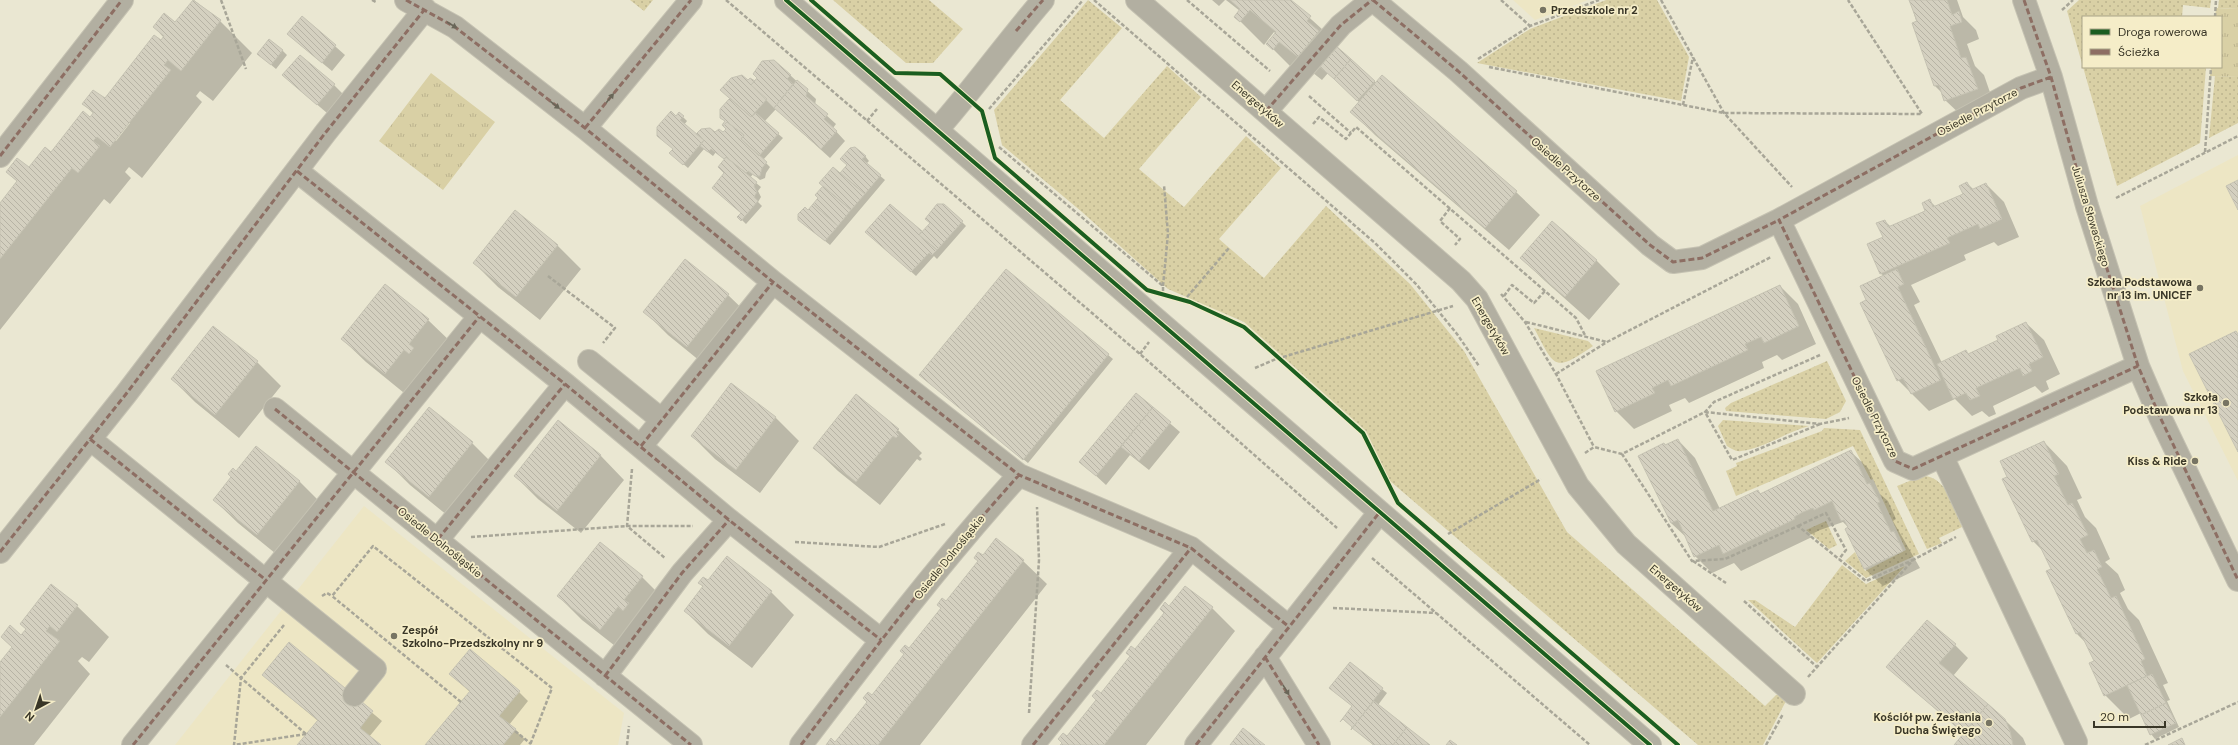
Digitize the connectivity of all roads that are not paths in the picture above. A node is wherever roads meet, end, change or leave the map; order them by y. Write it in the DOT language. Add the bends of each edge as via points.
graph roads {
  1 [pos="122,0"];
  2 [pos="406,0"];
  3 [pos="691,0"];
  4 [pos="786,0"];
  5 [pos="1042,0"];
  6 [pos="1137,0"];
  7 [pos="1372,0"];
  8 [pos="2024,0"];
  9 [pos="425,9"];
  10 [pos="2051,77"];
  11 [pos="1266,111"];
  12 [pos="585,128"];
  13 [pos="937,130"];
  14 [pos="0,156"];
  15 [pos="297,171"];
  16 [pos="1779,220"];
  17 [pos="773,282"];
  18 [pos="479,317"];
  19 [pos="589,361"];
  20 [pos="2138,366"];
  21 [pos="565,384"];
  22 [pos="275,409"];
  23 [pos="662,420"];
  24 [pos="90,439"];
  25 [pos="641,446"];
  26 [pos="1942,456"];
  27 [pos="354,472"];
  28 [pos="1019,475"];
  29 [pos="1379,512"];
  30 [pos="726,523"];
  31 [pos="438,540"];
  32 [pos="1191,548"];
  33 [pos="0,552"];
  34 [pos="2235,567"];
  35 [pos="266,580"];
  36 [pos="1288,626"];
  37 [pos="881,640"];
  38 [pos="1265,657"];
  39 [pos="605,676"];
  40 [pos="1794,694"];
  41 [pos="354,695"];
  42 [pos="1037,741"];
  43 [pos="2076,742"];
  44 [pos="133,745"];
  45 [pos="691,745"];
  46 [pos="801,745"];
  47 [pos="1196,745"];
  48 [pos="1319,745"];
  49 [pos="1650,745"];
  1 -- 14 [label="street"];
  2 -- 9 [label="street"];
  12 -- 3 [label="street, one-way"];
  4 -- 13 [label="street"];
  5 -- 13 [label="street" via="970,93"];
  6 -- 11 [label="street, Energetyków"];
  7 -- 11 [label="street, Osiedle Przytorze" via="1342,25 1296,90"];
  7 -- 16 [label="street, Osiedle Przytorze" via="1465,67 1650,245 1674,262 1702,258"];
  8 -- 10 [label="street, Juliusza Słowackiego"];
  9 -- 12 [label="street, one-way" via="455,27"];
  9 -- 15 [label="street"];
  10 -- 16 [label="street, Osiedle Przytorze" via="2021,88"];
  10 -- 20 [label="street, Juliusza Słowackiego" via="2087,206"];
  11 -- 40 [label="street, Energetyków" via="1461,281 1477,299 1578,486 1626,544"];
  12 -- 17 [label="street"];
  13 -- 29 [label="street"];
  15 -- 18 [label="street"];
  15 -- 24 [label="street"];
  16 -- 26 [label="street, Osiedle Przytorze" via="1894,461 1913,469"];
  17 -- 23 [label="street"];
  17 -- 28 [label="street"];
  18 -- 21 [label="street"];
  18 -- 27 [label="street"];
  19 -- 23 [label="street"];
  20 -- 26 [label="street, Osiedle Przytorze"];
  20 -- 34 [label="street, Juliusza Słowackiego" via="2160,417"];
  21 -- 25 [label="street"];
  21 -- 31 [label="street"];
  22 -- 27 [label="street, Osiedle Dolnośląskie"];
  23 -- 25 [label="street"];
  24 -- 33 [label="street"];
  24 -- 35 [label="street"];
  25 -- 30 [label="street"];
  26 -- 43 [label="street"];
  27 -- 31 [label="street, Osiedle Dolnośląskie"];
  27 -- 35 [label="street"];
  28 -- 32 [label="street"];
  28 -- 37 [label="street, Osiedle Dolnośląskie"];
  29 -- 36 [label="street"];
  29 -- 49 [label="street"];
  30 -- 37 [label="street"];
  30 -- 39 [label="street" via="682,573"];
  31 -- 39 [label="street, Osiedle Dolnośląskie"];
  32 -- 36 [label="street"];
  32 -- 42 [label="street"];
  35 -- 41 [label="street" via="375,669"];
  35 -- 44 [label="street"];
  36 -- 38 [label="street"];
  37 -- 46 [label="street, Osiedle Dolnośląskie"];
  38 -- 47 [label="street"];
  38 -- 48 [label="street, one-way"];
  39 -- 45 [label="street, Osiedle Dolnośląskie"];
}
